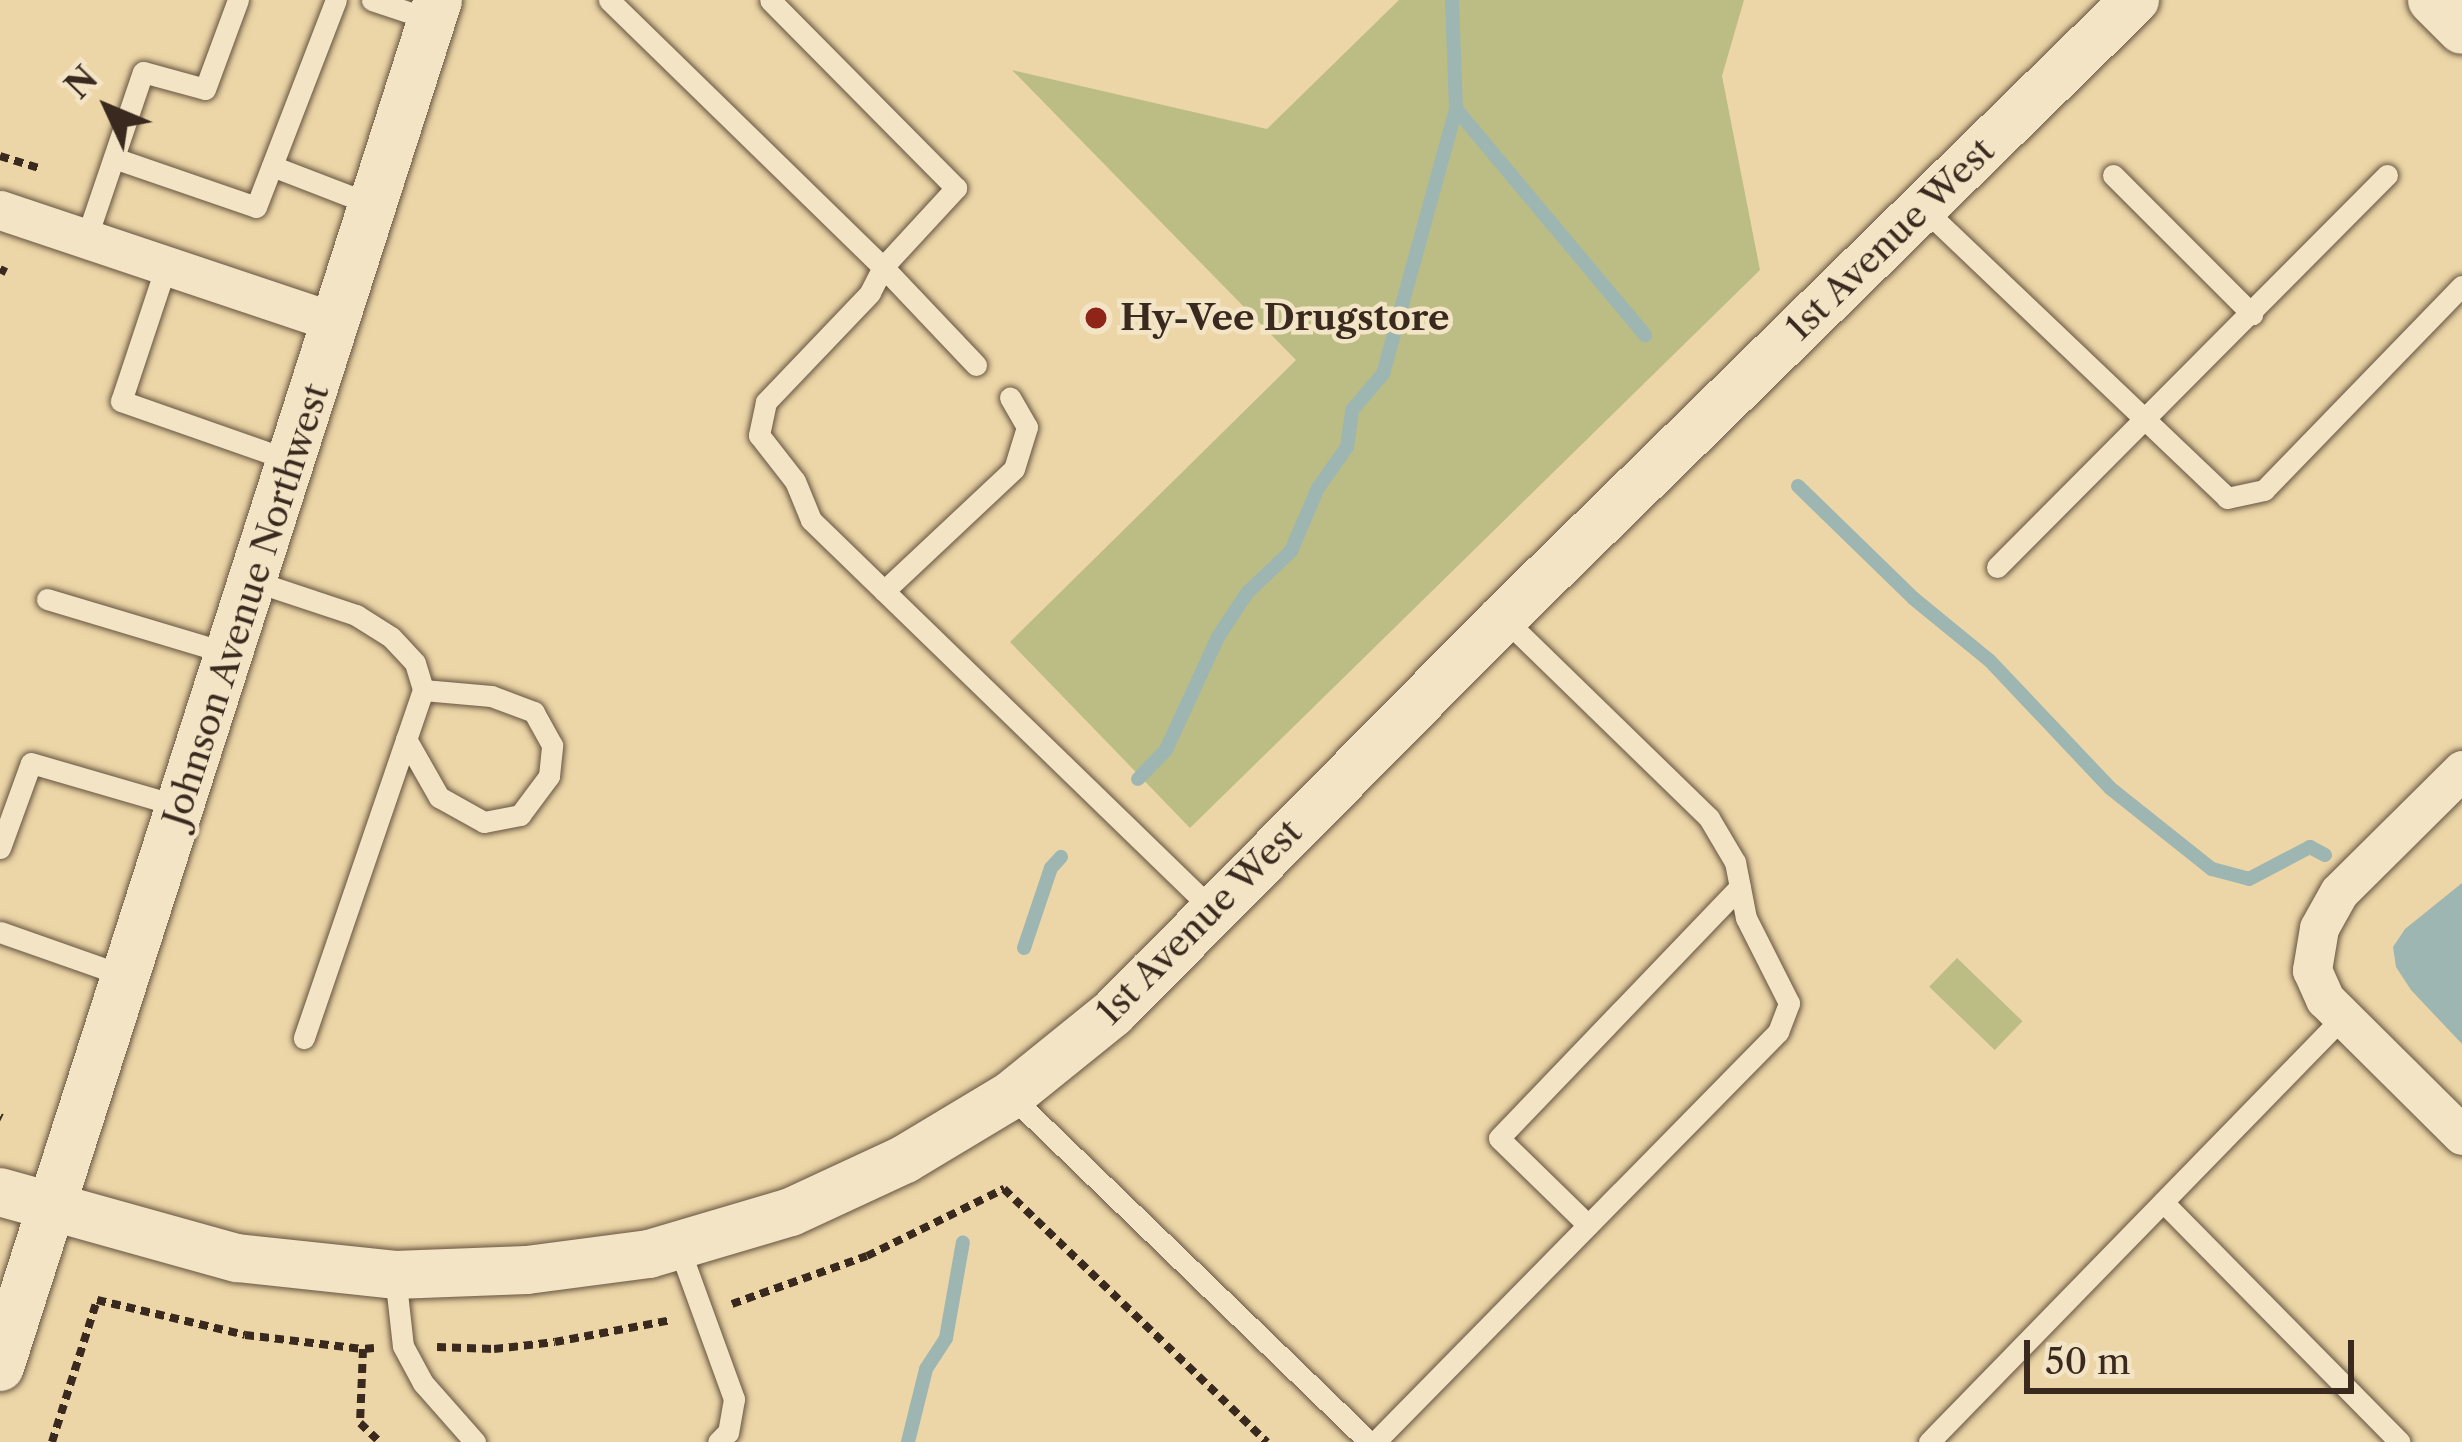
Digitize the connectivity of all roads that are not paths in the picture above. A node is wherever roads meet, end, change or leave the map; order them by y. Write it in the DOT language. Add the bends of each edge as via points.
graph roads {
  1 [pos="238,0"];
  2 [pos="336,0"];
  3 [pos="372,0"];
  4 [pos="609,0"];
  5 [pos="770,0"];
  6 [pos="2134,0"];
  7 [pos="2432,0"];
  8 [pos="435,10"];
  9 [pos="2462,30"];
  10 [pos="114,158"];
  11 [pos="272,166"];
  12 [pos="2113,175"];
  13 [pos="2387,176"];
  14 [pos="374,206"];
  15 [pos="1923,208"];
  16 [pos="0,210"];
  17 [pos="86,238"];
  18 [pos="166,266"];
  19 [pos="883,267"];
  20 [pos="2462,286"];
  21 [pos="2252,314"];
  22 [pos="338,323"];
  23 [pos="976,365"];
  24 [pos="1010,398"];
  25 [pos="2146,421"];
  26 [pos="293,461"];
  27 [pos="1997,567"];
  28 [pos="254,581"];
  29 [pos="884,591"];
  30 [pos="47,598"];
  31 [pos="1503,618"];
  32 [pos="230,654"];
  33 [pos="423,690"];
  34 [pos="406,739"];
  35 [pos="2462,770"];
  36 [pos="181,806"];
  37 [pos="0,848"];
  38 [pos="1740,887"];
  39 [pos="1214,910"];
  40 [pos="0,932"];
  41 [pos="126,976"];
  42 [pos="2343,1017"];
  43 [pos="304,1038"];
  44 [pos="1010,1096"];
  45 [pos="2462,1135"];
  46 [pos="0,1192"];
  47 [pos="2163,1202"];
  48 [pos="50,1208"];
  49 [pos="1588,1226"];
  50 [pos="678,1245"];
  51 [pos="395,1275"];
  52 [pos="0,1367"];
  53 [pos="476,1442"];
  54 [pos="718,1442"];
  55 [pos="1372,1442"];
  56 [pos="1929,1442"];
  57 [pos="2400,1442"];
  1 -- 10 [label="lane" via="205,89 143,73"];
  2 -- 11 [label="lane"];
  3 -- 8 [label="lane"];
  4 -- 19 [label="lane"];
  5 -- 19 [label="lane" via="956,188"];
  6 -- 15 [label="street, 1st Avenue West"];
  7 -- 9 [label="street"];
  8 -- 14 [label="street, Johnson Avenue Northwest"];
  10 -- 11 [label="lane" via="256,207"];
  10 -- 17 [label="lane"];
  11 -- 14 [label="lane"];
  12 -- 21 [label="lane"];
  13 -- 21 [label="lane"];
  14 -- 22 [label="street, Johnson Avenue Northwest"];
  15 -- 25 [label="lane"];
  15 -- 31 [label="street, 1st Avenue West"];
  16 -- 17 [label="street"];
  17 -- 18 [label="street"];
  18 -- 22 [label="street"];
  18 -- 26 [label="lane" via="121,401"];
  19 -- 23 [label="lane"];
  19 -- 29 [label="lane" via="870,293 766,402 759,435 795,481 811,520"];
  20 -- 25 [label="lane" via="2264,490 2227,497"];
  21 -- 25 [label="lane"];
  22 -- 26 [label="street, Johnson Avenue Northwest"];
  24 -- 29 [label="lane" via="1027,427 1014,469"];
  25 -- 27 [label="lane"];
  26 -- 28 [label="street, Johnson Avenue Northwest"];
  28 -- 32 [label="street, Johnson Avenue Northwest"];
  28 -- 33 [label="lane" via="356,615 391,637 415,663"];
  29 -- 39 [label="lane"];
  30 -- 32 [label="lane"];
  31 -- 38 [label="lane" via="1709,818"];
  31 -- 39 [label="street, 1st Avenue West"];
  32 -- 36 [label="street, Johnson Avenue Northwest"];
  33 -- 34 [label="lane"];
  33 -- 34 [label="lane" via="491,696 534,712 552,745 549,776 520,814 484,822 439,797"];
  34 -- 43 [label="lane"];
  35 -- 42 [label="street" via="2339,892 2319,928 2312,970"];
  36 -- 37 [label="lane" via="31,763"];
  36 -- 41 [label="street, Johnson Avenue Northwest"];
  38 -- 49 [label="lane" via="1746,918 1789,1003 1778,1032"];
  38 -- 49 [label="lane" via="1499,1138"];
  39 -- 44 [label="street, 1st Avenue West" via="1113,1013"];
  40 -- 41 [label="lane"];
  41 -- 48 [label="street, Johnson Avenue Northwest"];
  42 -- 45 [label="street"];
  42 -- 47 [label="lane"];
  44 -- 50 [label="street, 1st Avenue West" via="904,1159 791,1212"];
  44 -- 55 [label="lane"];
  46 -- 48 [label="street, 1st Avenue West"];
  47 -- 56 [label="lane"];
  47 -- 57 [label="lane"];
  48 -- 51 [label="street, 1st Avenue West" via="237,1258"];
  48 -- 52 [label="street, Johnson Avenue Northwest"];
  49 -- 55 [label="lane"];
  50 -- 51 [label="street, 1st Avenue West" via="527,1270"];
  50 -- 54 [label="lane" via="734,1399"];
  51 -- 53 [label="lane" via="403,1346 423,1383"];
}
